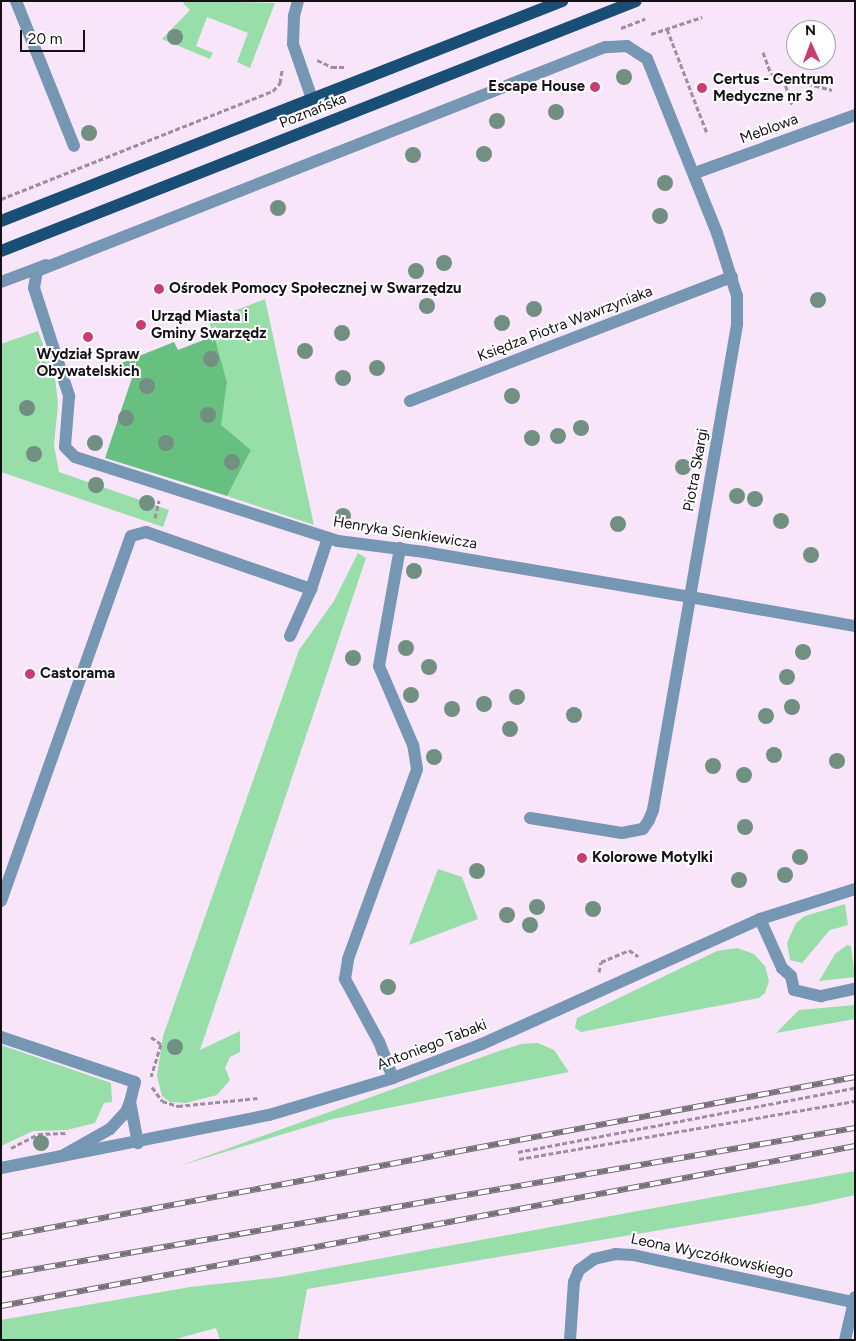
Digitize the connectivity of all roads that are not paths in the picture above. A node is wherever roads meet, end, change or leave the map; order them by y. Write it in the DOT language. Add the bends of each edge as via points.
graph roads {
  1 [pos="16,1"];
  2 [pos="298,1"];
  3 [pos="562,1"];
  4 [pos="636,1"];
  5 [pos="312,100"];
  6 [pos="855,115"];
  7 [pos="74,146"];
  8 [pos="694,173"];
  9 [pos="1,221"];
  10 [pos="1,251"];
  11 [pos="46,265"];
  12 [pos="732,277"];
  13 [pos="1,282"];
  14 [pos="410,401"];
  15 [pos="328,538"];
  16 [pos="400,548"];
  17 [pos="311,589"];
  18 [pos="690,597"];
  19 [pos="855,626"];
  20 [pos="290,636"];
  21 [pos="530,818"];
  22 [pos="855,889"];
  23 [pos="1,901"];
  24 [pos="760,919"];
  25 [pos="855,989"];
  26 [pos="1,1037"];
  27 [pos="393,1078"];
  28 [pos="130,1102"];
  29 [pos="138,1143"];
  30 [pos="59,1158"];
  31 [pos="1,1168"];
  32 [pos="854,1299"];
  33 [pos="570,1340"];
  34 [pos="845,1340"];
  1 -- 7 [label="street"];
  2 -- 5 [label="street" via="293,44"];
  3 -- 5 [label="main road, Poznańska"];
  4 -- 10 [label="main road, Poznańska"];
  5 -- 9 [label="main road, Poznańska"];
  6 -- 8 [label="street, Meblowa"];
  8 -- 11 [label="street, Piotra Skargi" via="647,59 627,46 605,47"];
  8 -- 12 [label="street, Piotra Skargi"];
  11 -- 13 [label="street"];
  11 -- 15 [label="street, Henryka Sienkiewicza" via="34,276 34,288 67,389 64,437 67,450 82,460"];
  12 -- 14 [label="street, Księdza Piotra Wawrzyniaka"];
  12 -- 18 [label="street, Piotra Skargi" via="738,324"];
  15 -- 16 [label="street, Henryka Sienkiewicza"];
  15 -- 17 [label="street"];
  16 -- 18 [label="street, Henryka Sienkiewicza"];
  16 -- 27 [label="street" via="379,666 413,746 417,766 348,959 345,979 379,1042"];
  17 -- 20 [label="street"];
  17 -- 23 [label="street" via="146,532 131,536"];
  18 -- 19 [label="street, Henryka Sienkiewicza"];
  18 -- 21 [label="street, Piotra Skargi" via="653,810 646,825 637,831 622,833"];
  22 -- 24 [label="street, Antoniego Tabaki"];
  24 -- 25 [label="street" via="782,968 791,976 794,990 821,996"];
  24 -- 27 [label="street, Antoniego Tabaki" via="482,1044"];
  26 -- 28 [label="street" via="135,1082"];
  27 -- 29 [label="street, Antoniego Tabaki" via="269,1115"];
  28 -- 29 [label="street"];
  28 -- 30 [label="street" via="126,1112 110,1129"];
  29 -- 30 [label="street, Antoniego Tabaki"];
  30 -- 31 [label="street, Antoniego Tabaki"];
  32 -- 33 [label="street, Leona Wyczółkowskiego" via="633,1255 610,1255 594,1258 579,1270 574,1282"];
  32 -- 34 [label="street"];
}
